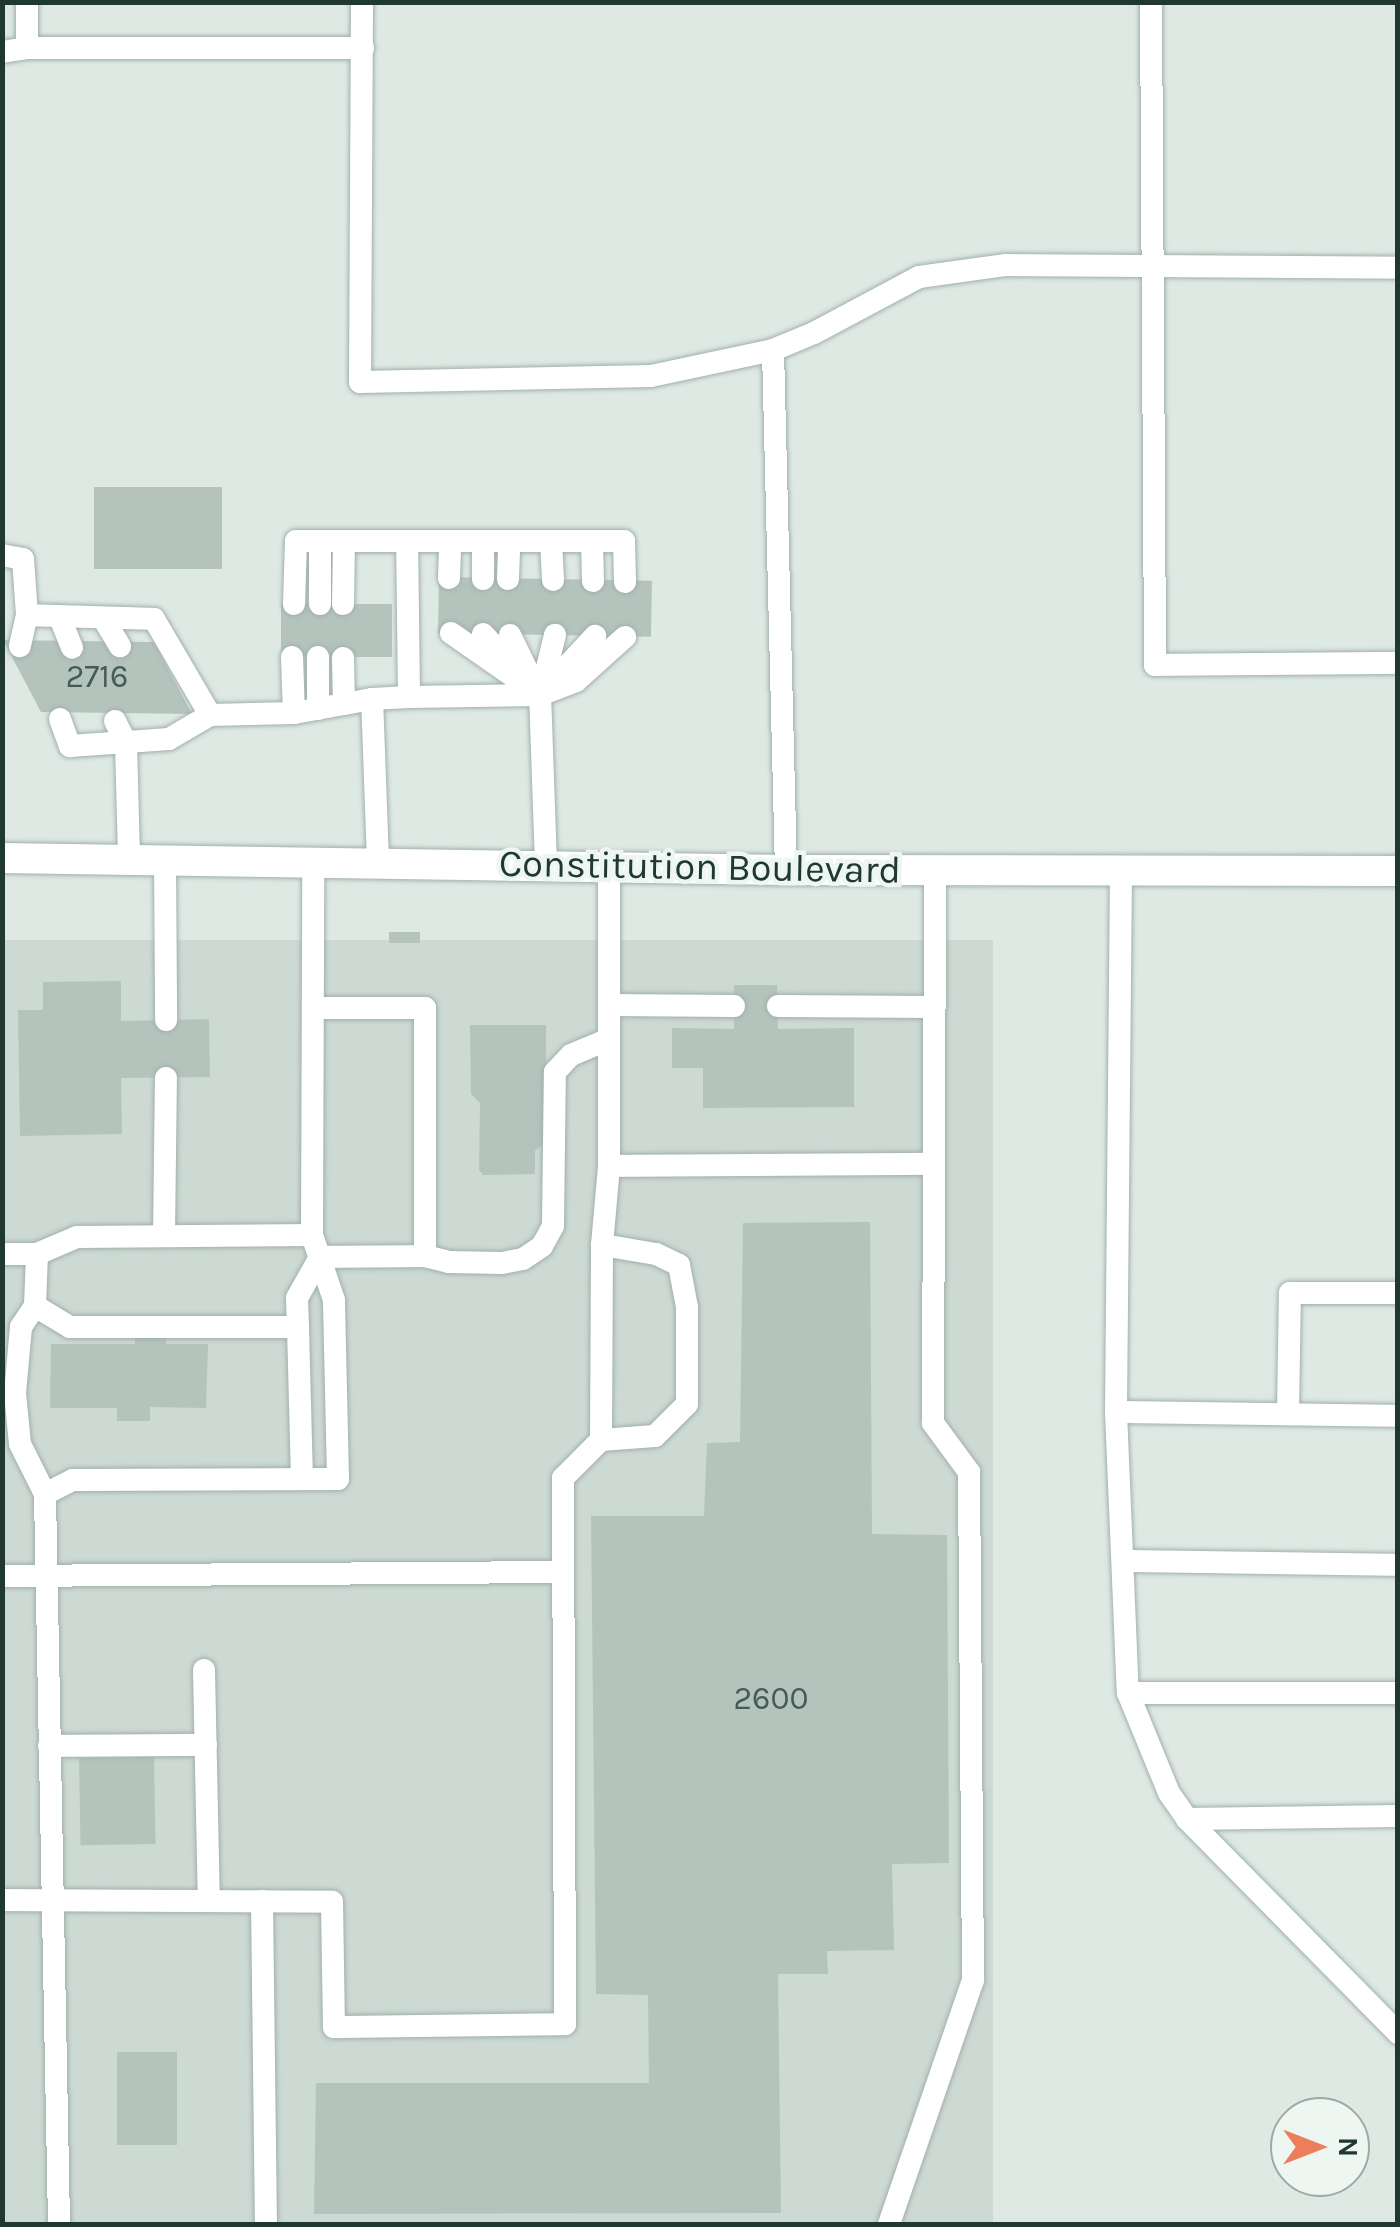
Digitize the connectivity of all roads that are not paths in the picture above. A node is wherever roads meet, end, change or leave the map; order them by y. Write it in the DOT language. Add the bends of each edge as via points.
graph roads {
  1 [pos="27,2"];
  2 [pos="362,2"];
  3 [pos="1151,2"];
  4 [pos="26,48"];
  5 [pos="363,48"];
  6 [pos="2,52"];
  7 [pos="1152,266"];
  8 [pos="1398,268"];
  9 [pos="773,350"];
  10 [pos="332,541"];
  11 [pos="408,541"];
  12 [pos="450,541"];
  13 [pos="484,541"];
  14 [pos="509,541"];
  15 [pos="551,541"];
  16 [pos="592,541"];
  17 [pos="2,556"];
  18 [pos="450,578"];
  19 [pos="483,579"];
  20 [pos="508,579"];
  21 [pos="553,580"];
  22 [pos="593,581"];
  23 [pos="624,582"];
  24 [pos="294,604"];
  25 [pos="331,604"];
  26 [pos="26,615"];
  27 [pos="60,618"];
  28 [pos="102,618"];
  29 [pos="451,633"];
  30 [pos="484,634"];
  31 [pos="510,634"];
  32 [pos="555,635"];
  33 [pos="594,636"];
  34 [pos="624,636"];
  35 [pos="20,646"];
  36 [pos="120,646"];
  37 [pos="72,648"];
  38 [pos="292,658"];
  39 [pos="318,658"];
  40 [pos="343,658"];
  41 [pos="1398,663"];
  42 [pos="540,696"];
  43 [pos="409,698"];
  44 [pos="372,699"];
  45 [pos="344,704"];
  46 [pos="318,708"];
  47 [pos="294,713"];
  48 [pos="210,715"];
  49 [pos="60,719"];
  50 [pos="114,721"];
  51 [pos="126,742"];
  52 [pos="2,858"];
  53 [pos="129,859"];
  54 [pos="165,859"];
  55 [pos="313,860"];
  56 [pos="378,861"];
  57 [pos="546,865"];
  58 [pos="608,866"];
  59 [pos="786,870"];
  60 [pos="935,870"];
  61 [pos="1121,871"];
  62 [pos="1398,871"];
  63 [pos="609,1005"];
  64 [pos="734,1006"];
  65 [pos="778,1006"];
  66 [pos="934,1007"];
  67 [pos="313,1008"];
  68 [pos="166,1020"];
  69 [pos="608,1039"];
  70 [pos="166,1078"];
  71 [pos="931,1164"];
  72 [pos="609,1166"];
  73 [pos="164,1236"];
  74 [pos="602,1245"];
  75 [pos="316,1246"];
  76 [pos="2,1254"];
  77 [pos="36,1254"];
  78 [pos="425,1256"];
  79 [pos="1398,1293"];
  80 [pos="35,1306"];
  81 [pos="298,1327"];
  82 [pos="1116,1412"];
  83 [pos="1288,1414"];
  84 [pos="1398,1416"];
  85 [pos="601,1440"];
  86 [pos="302,1479"];
  87 [pos="45,1494"];
  88 [pos="1122,1561"];
  89 [pos="1398,1565"];
  90 [pos="561,1572"];
  91 [pos="2,1576"];
  92 [pos="48,1576"];
  93 [pos="204,1670"];
  94 [pos="1128,1693"];
  95 [pos="1398,1693"];
  96 [pos="206,1745"];
  97 [pos="49,1746"];
  98 [pos="1398,1816"];
  99 [pos="1186,1820"];
  100 [pos="2,1900"];
  101 [pos="50,1900"];
  102 [pos="209,1901"];
  103 [pos="262,1901"];
  104 [pos="1398,2033"];
  105 [pos="59,2224"];
  106 [pos="266,2224"];
  107 [pos="889,2224"];
  1 -- 4 [label="lane"];
  2 -- 5 [label="lane"];
  3 -- 7 [label="lane"];
  4 -- 5 [label="lane"];
  4 -- 6 [label="lane"];
  5 -- 9 [label="lane" via="360,382 650,376"];
  7 -- 8 [label="lane"];
  7 -- 9 [label="lane" via="1006,265 919,277"];
  7 -- 41 [label="lane" via="1154,665"];
  9 -- 59 [label="lane"];
  10 -- 11 [label="lane"];
  10 -- 24 [label="lane" via="296,541"];
  10 -- 25 [label="lane"];
  11 -- 12 [label="lane"];
  11 -- 43 [label="lane"];
  12 -- 13 [label="lane"];
  12 -- 18 [label="lane"];
  13 -- 14 [label="lane"];
  13 -- 19 [label="lane"];
  14 -- 15 [label="lane"];
  14 -- 20 [label="lane"];
  15 -- 16 [label="lane"];
  15 -- 21 [label="lane"];
  16 -- 22 [label="lane"];
  16 -- 23 [label="lane" via="624,541"];
  17 -- 26 [label="lane" via="23,559"];
  26 -- 27 [label="lane"];
  26 -- 35 [label="lane"];
  27 -- 28 [label="lane"];
  27 -- 37 [label="lane"];
  28 -- 36 [label="lane"];
  28 -- 48 [label="lane" via="154,619"];
  29 -- 42 [label="lane"];
  30 -- 42 [label="lane"];
  31 -- 42 [label="lane"];
  32 -- 42 [label="lane"];
  33 -- 42 [label="lane"];
  34 -- 42 [label="lane" via="576,681"];
  38 -- 47 [label="lane"];
  39 -- 46 [label="lane"];
  40 -- 45 [label="lane"];
  42 -- 43 [label="lane"];
  42 -- 57 [label="lane"];
  43 -- 44 [label="lane"];
  44 -- 45 [label="lane"];
  44 -- 56 [label="lane"];
  45 -- 46 [label="lane"];
  46 -- 47 [label="lane"];
  47 -- 48 [label="lane"];
  48 -- 51 [label="lane"];
  49 -- 51 [label="lane" via="70,746"];
  50 -- 51 [label="lane"];
  51 -- 53 [label="lane"];
  52 -- 53 [label="main road, Constitution Boulevard"];
  53 -- 54 [label="main road, Constitution Boulevard"];
  54 -- 55 [label="main road, Constitution Boulevard"];
  54 -- 68 [label="lane"];
  55 -- 56 [label="main road, Constitution Boulevard"];
  55 -- 67 [label="lane"];
  56 -- 57 [label="main road, Constitution Boulevard"];
  57 -- 58 [label="main road, Constitution Boulevard"];
  58 -- 59 [label="main road, Constitution Boulevard"];
  58 -- 63 [label="lane"];
  59 -- 60 [label="main road, Constitution Boulevard"];
  60 -- 61 [label="main road, Constitution Boulevard"];
  60 -- 66 [label="lane"];
  61 -- 62 [label="main road, Constitution Boulevard"];
  61 -- 82 [label="lane"];
  63 -- 64 [label="lane"];
  63 -- 69 [label="lane"];
  65 -- 66 [label="lane"];
  66 -- 71 [label="lane"];
  67 -- 75 [label="lane"];
  67 -- 78 [label="lane" via="425,1008"];
  69 -- 72 [label="lane"];
  69 -- 78 [label="lane" via="571,1055 555,1072 553,1226 542,1246 502,1263"];
  70 -- 73 [label="lane"];
  71 -- 72 [label="lane"];
  71 -- 107 [label="lane" via="933,1424 969,1472 973,1980"];
  72 -- 74 [label="lane"];
  73 -- 75 [label="lane"];
  73 -- 77 [label="lane" via="77,1237"];
  74 -- 85 [label="lane"];
  74 -- 85 [label="lane" via="679,1265 687,1307 687,1404 654,1436"];
  75 -- 78 [label="lane"];
  75 -- 81 [label="lane" via="297,1298"];
  75 -- 86 [label="lane" via="334,1300 338,1479"];
  76 -- 77 [label="lane"];
  77 -- 80 [label="lane"];
  79 -- 83 [label="lane" via="1290,1293"];
  80 -- 81 [label="lane" via="70,1327"];
  80 -- 87 [label="lane" via="21,1327 15,1392 20,1444"];
  81 -- 86 [label="lane"];
  82 -- 83 [label="lane"];
  82 -- 88 [label="lane"];
  83 -- 84 [label="lane"];
  85 -- 90 [label="lane" via="562,1478"];
  86 -- 87 [label="lane" via="72,1480"];
  87 -- 92 [label="lane"];
  88 -- 89 [label="lane"];
  88 -- 94 [label="lane"];
  90 -- 92 [label="lane"];
  90 -- 103 [label="lane" via="565,2024 334,2027 332,1902"];
  91 -- 92 [label="lane"];
  92 -- 97 [label="lane"];
  93 -- 96 [label="lane"];
  94 -- 95 [label="lane"];
  94 -- 99 [label="lane" via="1168,1793"];
  96 -- 97 [label="lane"];
  96 -- 102 [label="lane"];
  97 -- 101 [label="lane"];
  98 -- 99 [label="lane"];
  99 -- 104 [label="lane"];
  100 -- 101 [label="lane"];
  101 -- 102 [label="lane"];
  101 -- 105 [label="lane"];
  102 -- 103 [label="lane"];
  103 -- 106 [label="lane"];
}
